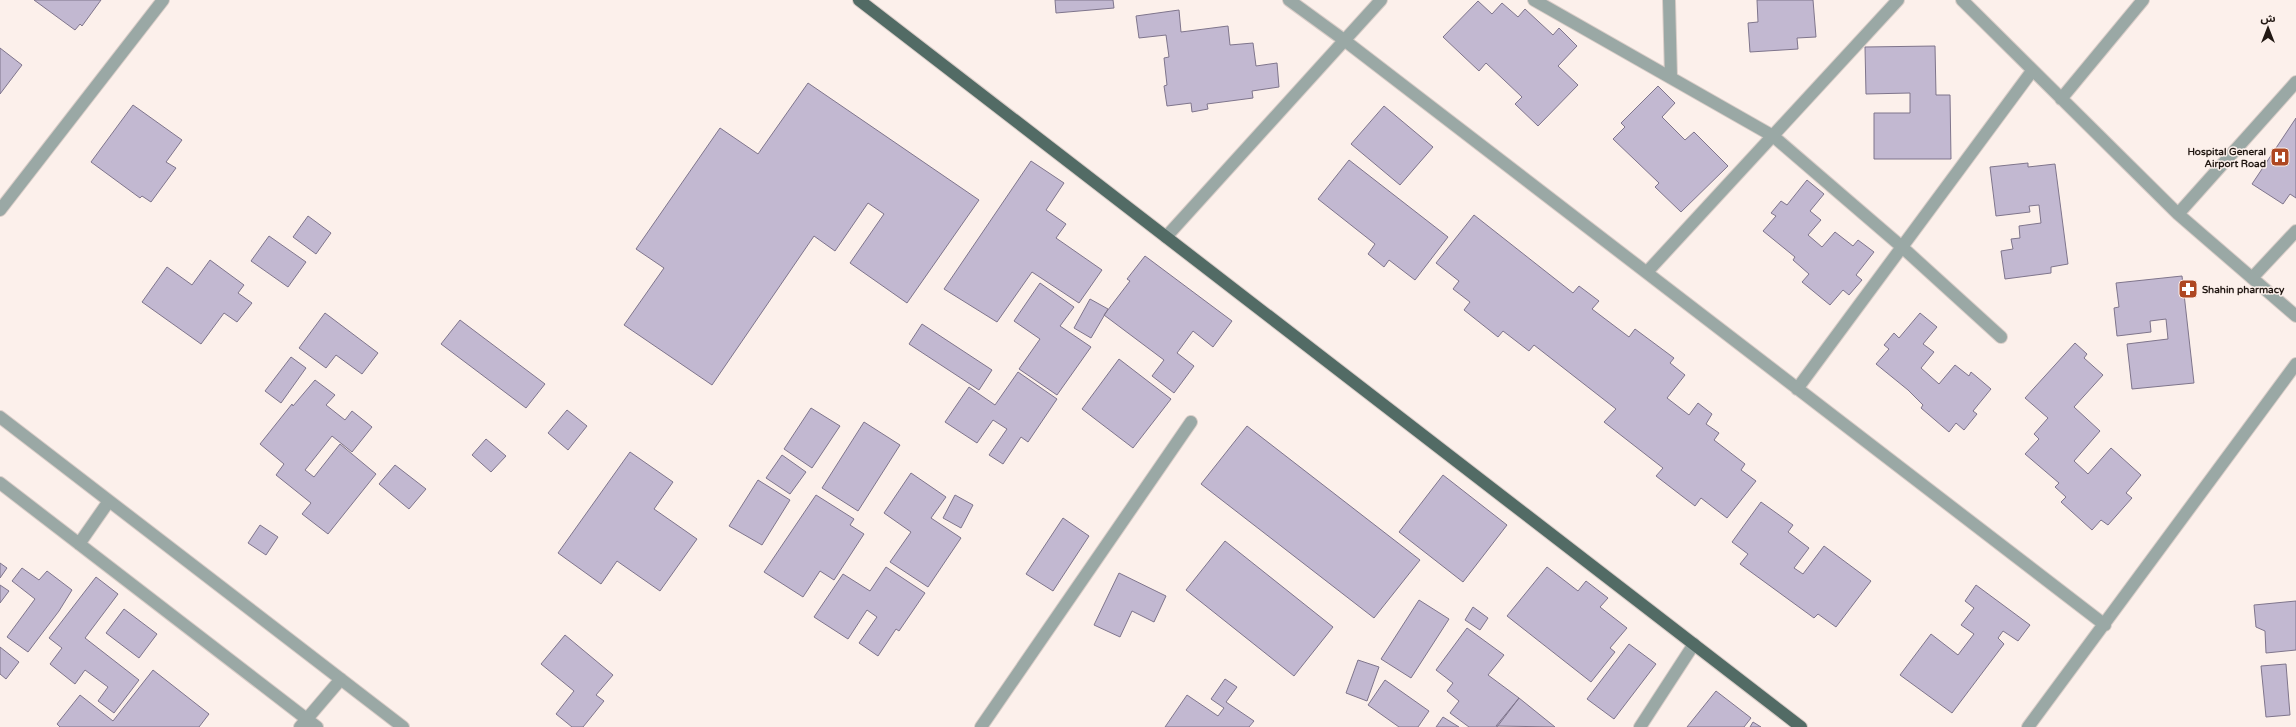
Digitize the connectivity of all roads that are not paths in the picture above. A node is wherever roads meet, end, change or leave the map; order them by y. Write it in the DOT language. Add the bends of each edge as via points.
graph roads {
  1 [pos="163,0"];
  2 [pos="859,0"];
  3 [pos="1288,0"];
  4 [pos="1381,0"];
  5 [pos="1534,0"];
  6 [pos="1669,0"];
  7 [pos="1898,0"];
  8 [pos="1962,0"];
  9 [pos="2143,0"];
  10 [pos="1344,40"];
  11 [pos="2032,71"];
  12 [pos="1671,77"];
  13 [pos="2296,82"];
  14 [pos="2061,99"];
  15 [pos="1773,136"];
  16 [pos="0,210"];
  17 [pos="2178,214"];
  18 [pos="2296,231"];
  19 [pos="1166,237"];
  20 [pos="1902,247"];
  21 [pos="1646,272"];
  22 [pos="2252,278"];
  23 [pos="2296,316"];
  24 [pos="2001,337"];
  25 [pos="2296,364"];
  26 [pos="1797,388"];
  27 [pos="0,418"];
  28 [pos="1191,422"];
  29 [pos="0,483"];
  30 [pos="109,501"];
  31 [pos="79,544"];
  32 [pos="2105,625"];
  33 [pos="1694,644"];
  34 [pos="341,679"];
  35 [pos="303,723"];
  36 [pos="317,727"];
  37 [pos="403,727"];
  38 [pos="981,727"];
  39 [pos="1640,727"];
  40 [pos="1801,727"];
  41 [pos="2028,727"];
  1 -- 16 [label="street"];
  2 -- 19 [label="main road"];
  3 -- 10 [label="street"];
  4 -- 10 [label="street"];
  5 -- 12 [label="street"];
  6 -- 12 [label="street"];
  7 -- 15 [label="street"];
  8 -- 11 [label="street"];
  9 -- 14 [label="street"];
  10 -- 19 [label="street"];
  10 -- 21 [label="street"];
  11 -- 14 [label="street"];
  11 -- 20 [label="street"];
  12 -- 15 [label="street"];
  13 -- 17 [label="street"];
  14 -- 17 [label="street"];
  15 -- 20 [label="street"];
  15 -- 21 [label="street"];
  17 -- 22 [label="street"];
  18 -- 22 [label="street"];
  19 -- 33 [label="main road"];
  20 -- 24 [label="street"];
  20 -- 26 [label="street"];
  21 -- 26 [label="street"];
  22 -- 23 [label="street"];
  25 -- 32 [label="street"];
  26 -- 32 [label="street"];
  27 -- 30 [label="street"];
  28 -- 38 [label="street"];
  29 -- 31 [label="street"];
  30 -- 31 [label="street"];
  30 -- 34 [label="street"];
  31 -- 35 [label="street"];
  32 -- 41 [label="street"];
  33 -- 39 [label="street"];
  33 -- 40 [label="main road"];
  34 -- 35 [label="street"];
  34 -- 37 [label="street"];
  35 -- 36 [label="street"];
}
